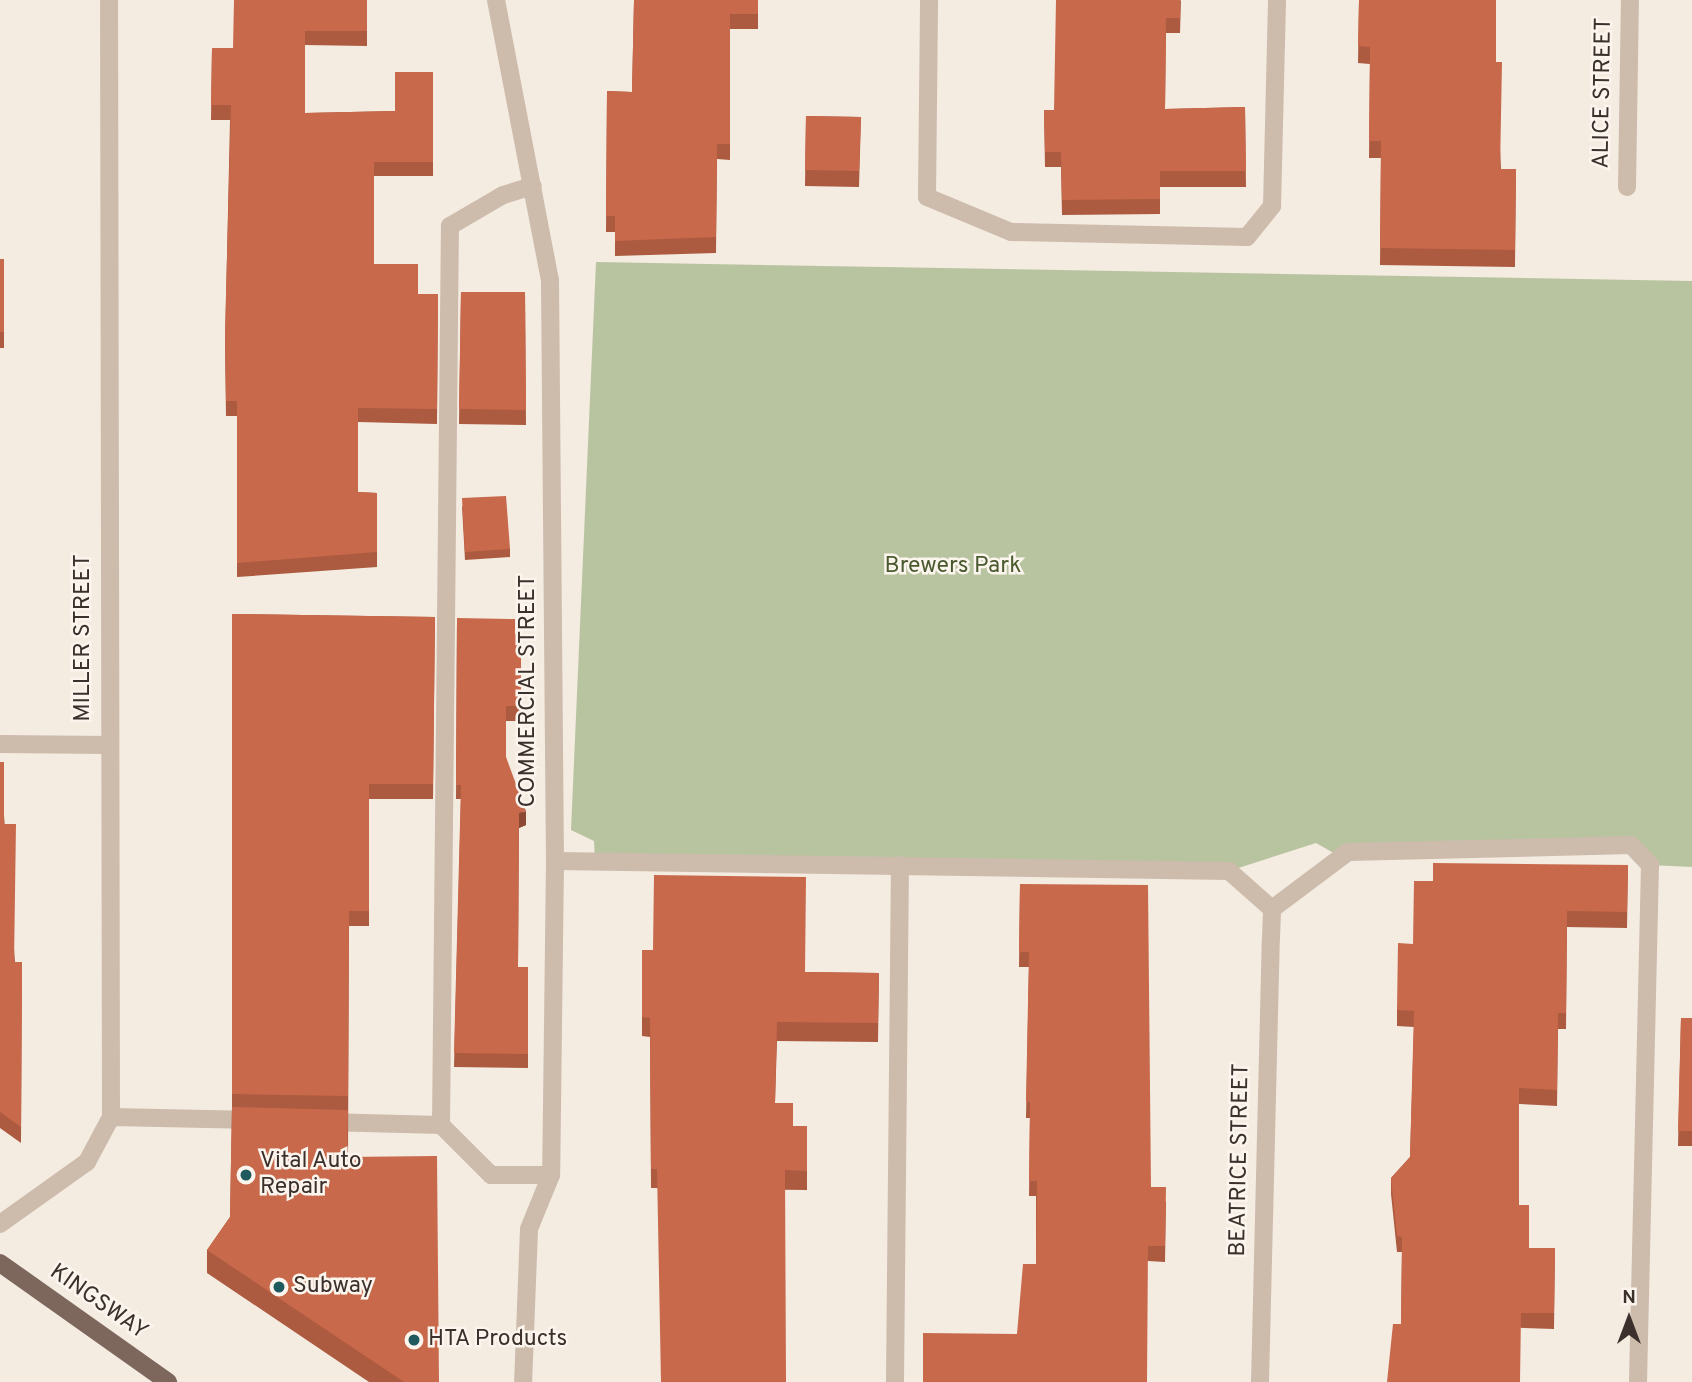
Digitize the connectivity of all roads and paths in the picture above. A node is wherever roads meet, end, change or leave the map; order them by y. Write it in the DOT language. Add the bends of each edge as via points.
graph roads {
  1 [pos="109,0"];
  2 [pos="496,0"];
  3 [pos="929,0"];
  4 [pos="1277,0"];
  5 [pos="1630,0"];
  6 [pos="533,186"];
  7 [pos="1628,187"];
  8 [pos="0,744"];
  9 [pos="109,745"];
  10 [pos="555,861"];
  11 [pos="900,865"];
  12 [pos="1272,909"];
  13 [pos="111,1117"];
  14 [pos="273,1121"];
  15 [pos="301,1122"];
  16 [pos="441,1125"];
  17 [pos="551,1175"];
  18 [pos="0,1224"];
  19 [pos="0,1264"];
  20 [pos="168,1382"];
  21 [pos="523,1382"];
  22 [pos="895,1382"];
  23 [pos="1260,1382"];
  24 [pos="1638,1382"];
  1 -- 9 [label="street, MILLER STREET"];
  2 -- 6 [label="street, COMMERCIAL STREET"];
  3 -- 4 [label="street" via="928,197 1011,232 1247,237 1272,206"];
  5 -- 7 [label="street, ALICE STREET"];
  6 -- 10 [label="street, COMMERCIAL STREET" via="550,280"];
  6 -- 16 [label="street" via="503,195 450,226"];
  8 -- 9 [label="street"];
  9 -- 13 [label="street, MILLER STREET"];
  10 -- 11 [label="street"];
  10 -- 17 [label="street, COMMERCIAL STREET"];
  11 -- 12 [label="street" via="1230,871"];
  11 -- 22 [label="street"];
  12 -- 23 [label="street, BEATRICE STREET"];
  12 -- 24 [label="street" via="1348,852 1631,845 1650,865"];
  13 -- 14 [label="street"];
  13 -- 18 [label="street, MILLER STREET" via="87,1162"];
  15 -- 16 [label="street"];
  16 -- 17 [label="street" via="491,1175"];
  17 -- 21 [label="street, COMMERCIAL STREET" via="529,1229"];
  19 -- 20 [label="main road, KINGSWAY"];
}
